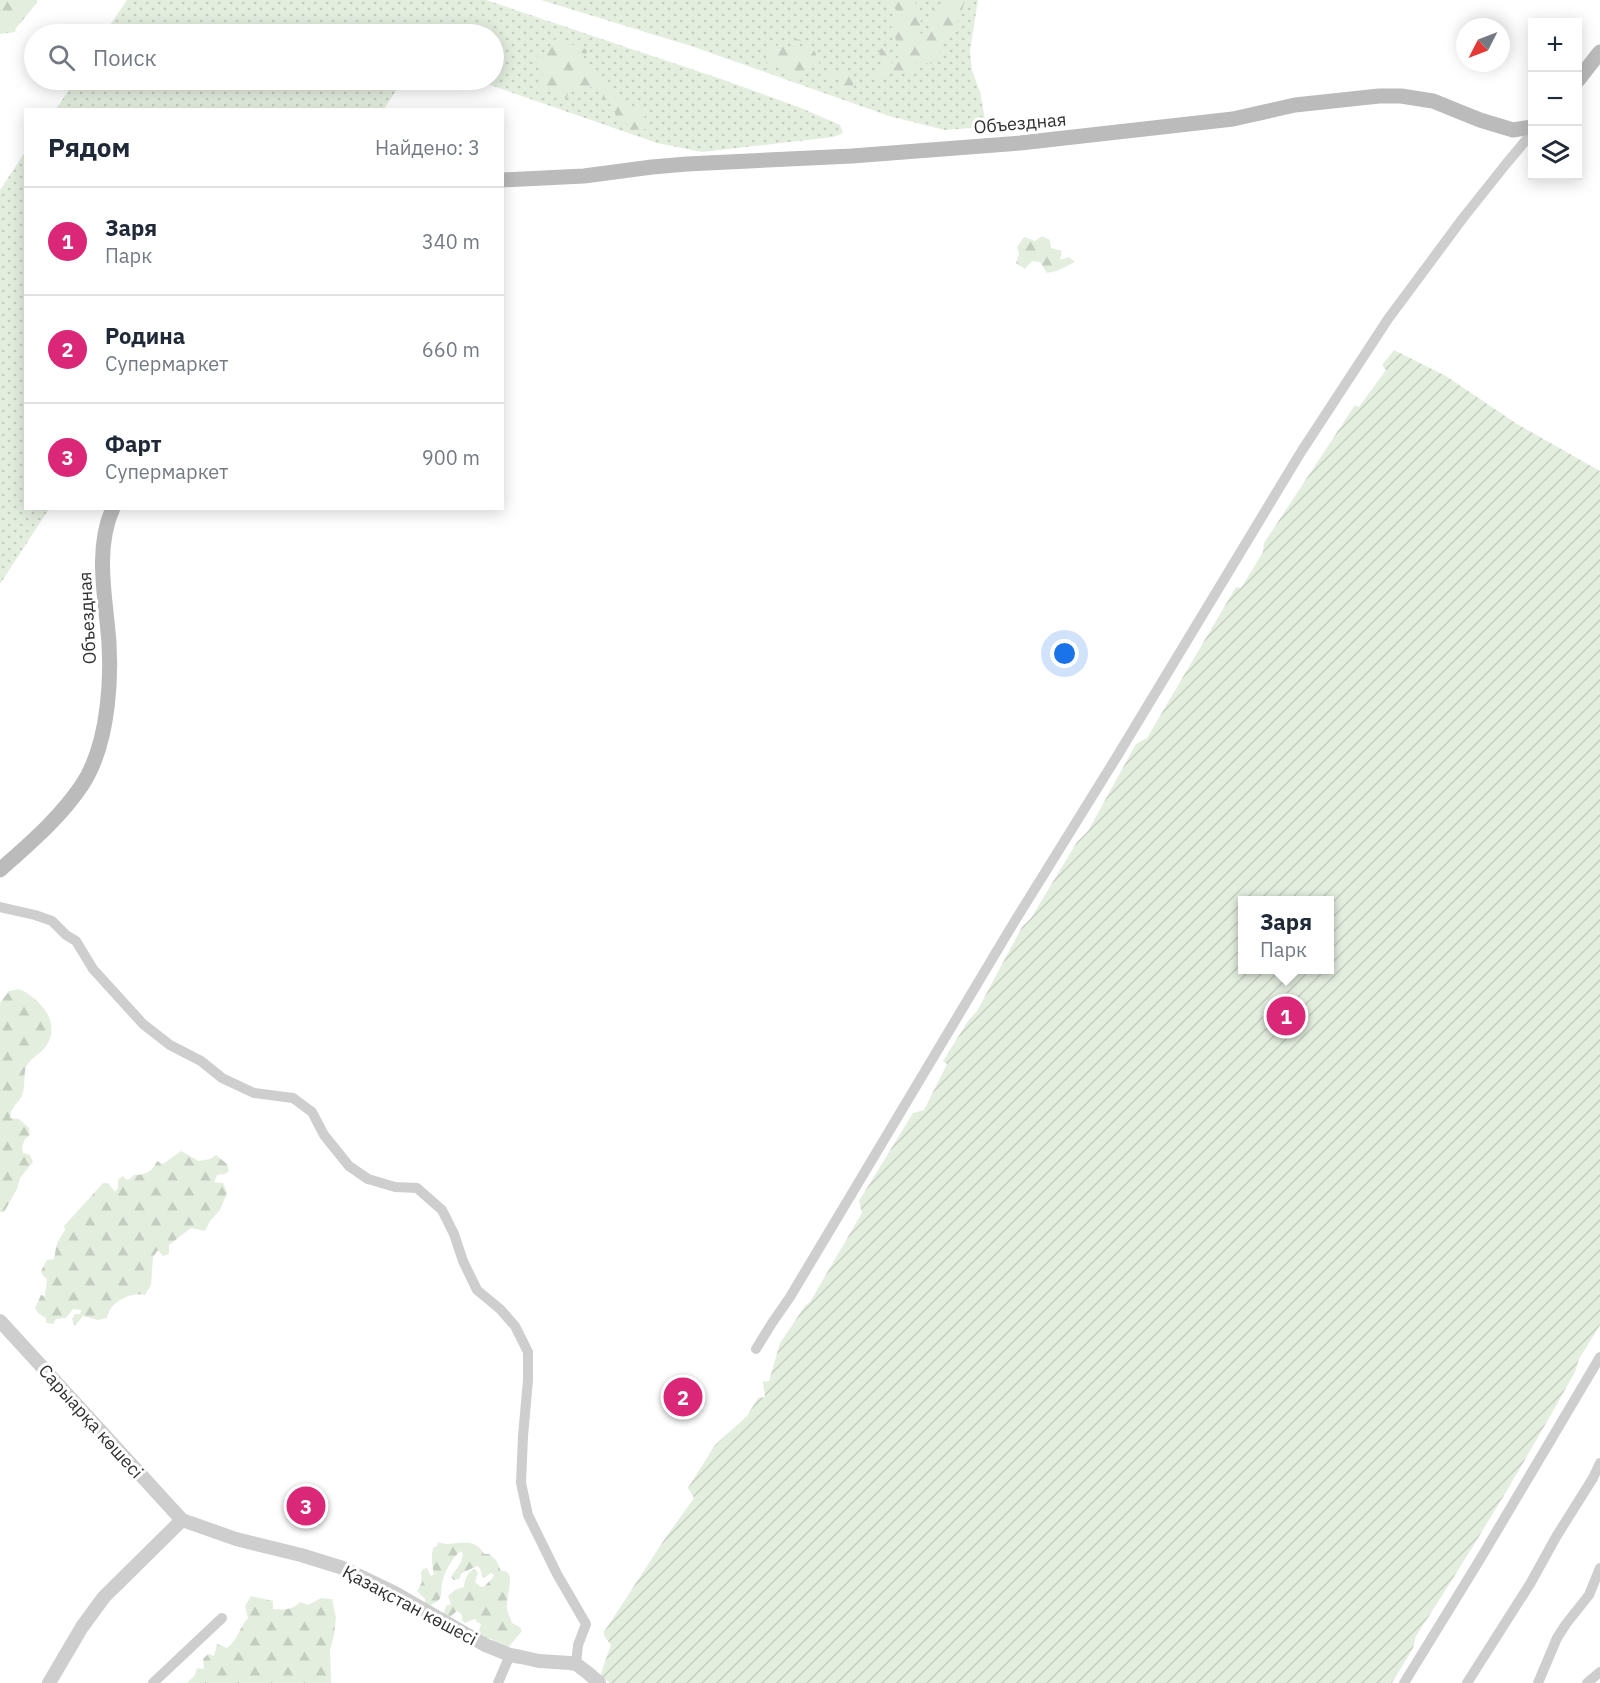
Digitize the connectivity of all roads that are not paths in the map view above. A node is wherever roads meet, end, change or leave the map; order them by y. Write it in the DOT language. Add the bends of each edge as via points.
graph roads {
  1 [pos="1600,52"];
  2 [pos="1582,75"];
  3 [pos="1528,128"];
  4 [pos="1528,139"];
  5 [pos="504,180"];
  6 [pos="113,510"];
  7 [pos="0,870"];
  8 [pos="0,907"];
  9 [pos="0,1321"];
  10 [pos="756,1349"];
  11 [pos="1599,1361"];
  12 [pos="1600,1463"];
  13 [pos="182,1521"];
  14 [pos="1600,1568"];
  15 [pos="222,1618"];
  16 [pos="510,1655"];
  17 [pos="576,1664"];
  18 [pos="1600,1672"];
  19 [pos="49,1683"];
  20 [pos="153,1683"];
  21 [pos="498,1683"];
  22 [pos="599,1683"];
  23 [pos="1404,1683"];
  24 [pos="1467,1683"];
  25 [pos="1538,1683"];
  26 [pos="1587,1683"];
  1 -- 2 [label="main road"];
  3 -- 5 [label="main road, Объездная" via="1505,128 1420,98 1370,97 1295,105 1233,119 1020,143"];
  4 -- 10 [label="street" via="1388,319 1301,452"];
  6 -- 7 [label="main road, Объездная" via="105,536 103,584 110,663 107,709 96,755 82,784 59,815"];
  8 -- 17 [label="street" via="52,921 76,941 93,969 143,1024 170,1045 254,1093 293,1098 312,1112 324,1135 349,1166 368,1179 417,1188 442,1210 477,1290 515,1326 528,1352 521,1483 528,1515 586,1624"];
  9 -- 13 [label="street, Сарыарқа көшесі"];
  11 -- 23 [label="street"];
  12 -- 24 [label="street"];
  13 -- 16 [label="street, Қазақстан көшесі" via="343,1568"];
  13 -- 19 [label="street" via="104,1597"];
  14 -- 25 [label="street" via="1589,1595 1557,1638"];
  15 -- 20 [label="street"];
  16 -- 17 [label="street, Қазақстан көшесі"];
  16 -- 21 [label="street"];
  17 -- 22 [label="street"];
  18 -- 26 [label="street"];
}
